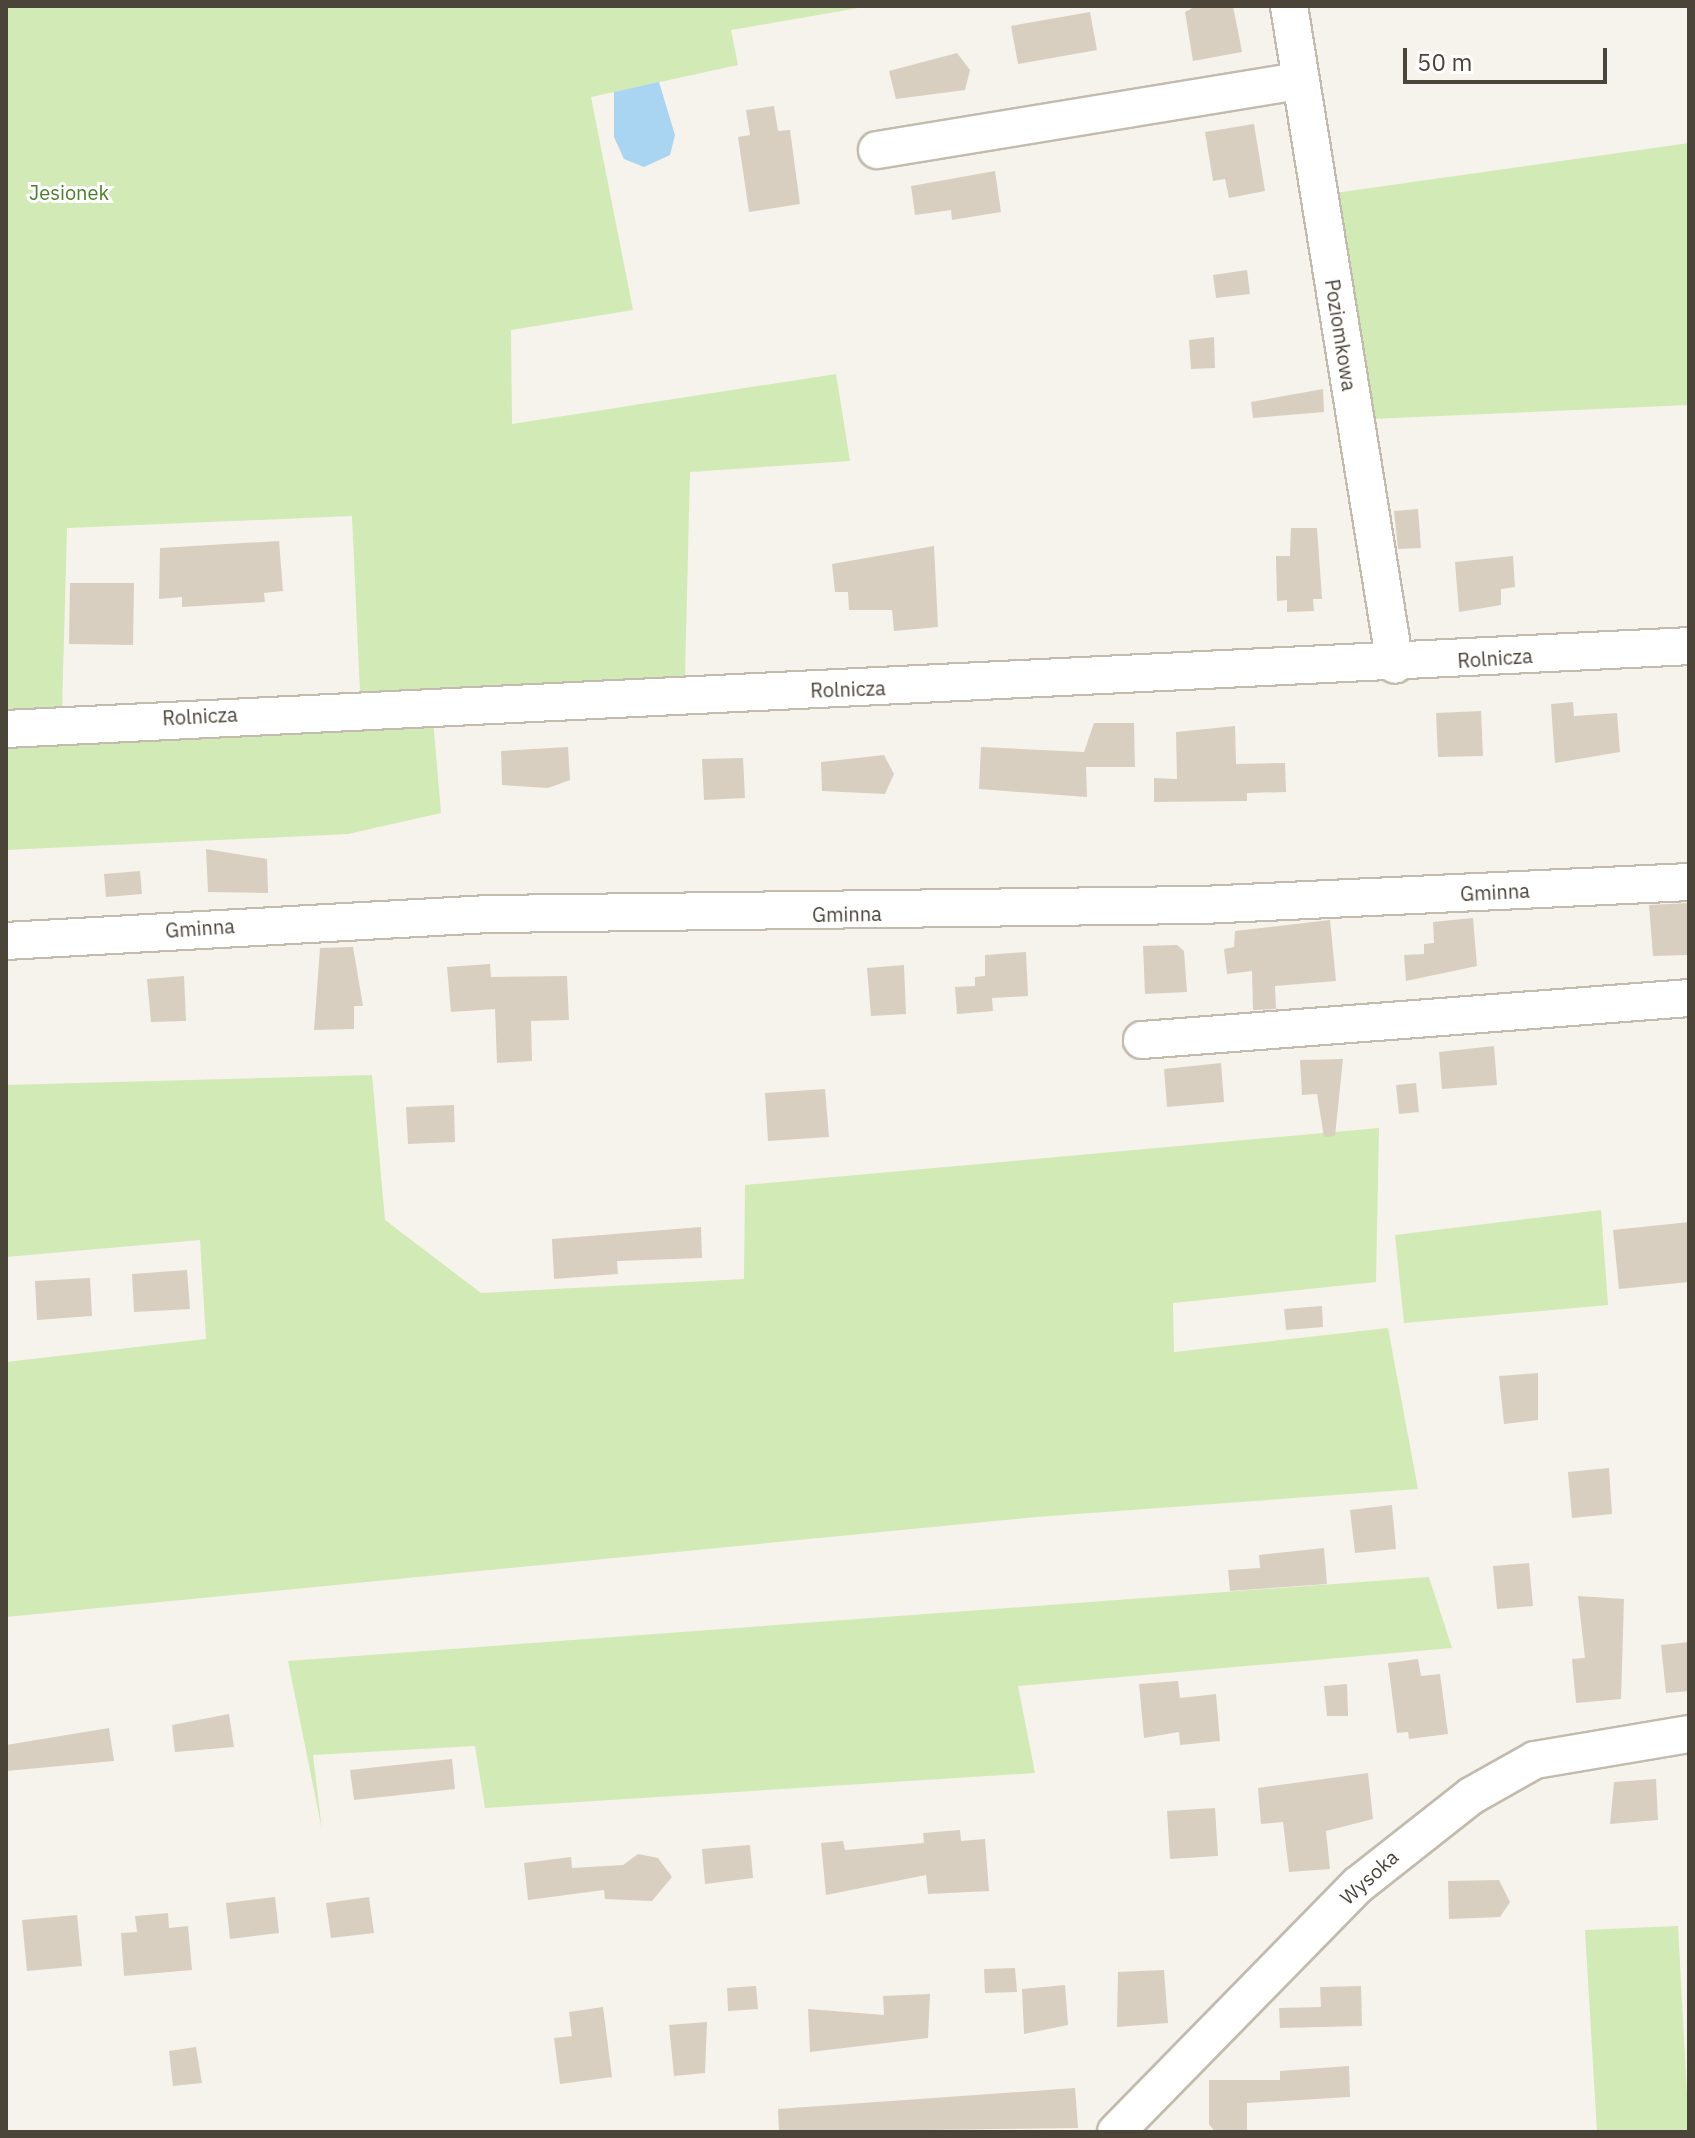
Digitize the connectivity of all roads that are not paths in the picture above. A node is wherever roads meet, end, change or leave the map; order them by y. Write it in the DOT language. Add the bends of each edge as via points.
graph roads {
  1 [pos="1289,6"];
  2 [pos="1300,81"];
  3 [pos="877,150"];
  4 [pos="1689,646"];
  5 [pos="1395,665"];
  6 [pos="6,729"];
  7 [pos="1689,882"];
  8 [pos="6,941"];
  9 [pos="1689,998"];
  10 [pos="1142,1040"];
  11 [pos="1689,1734"];
  12 [pos="1116,2132"];
  1 -- 2 [label="street, Poziomkowa"];
  2 -- 3 [label="street"];
  2 -- 5 [label="street, Poziomkowa"];
  4 -- 5 [label="street, Rolnicza"];
  5 -- 6 [label="street, Rolnicza"];
  7 -- 8 [label="street, Gminna" via="1171,906 491,914"];
  9 -- 10 [label="street"];
  11 -- 12 [label="street, Wysoka" via="1535,1760 1471,1796 1358,1885"];
}
